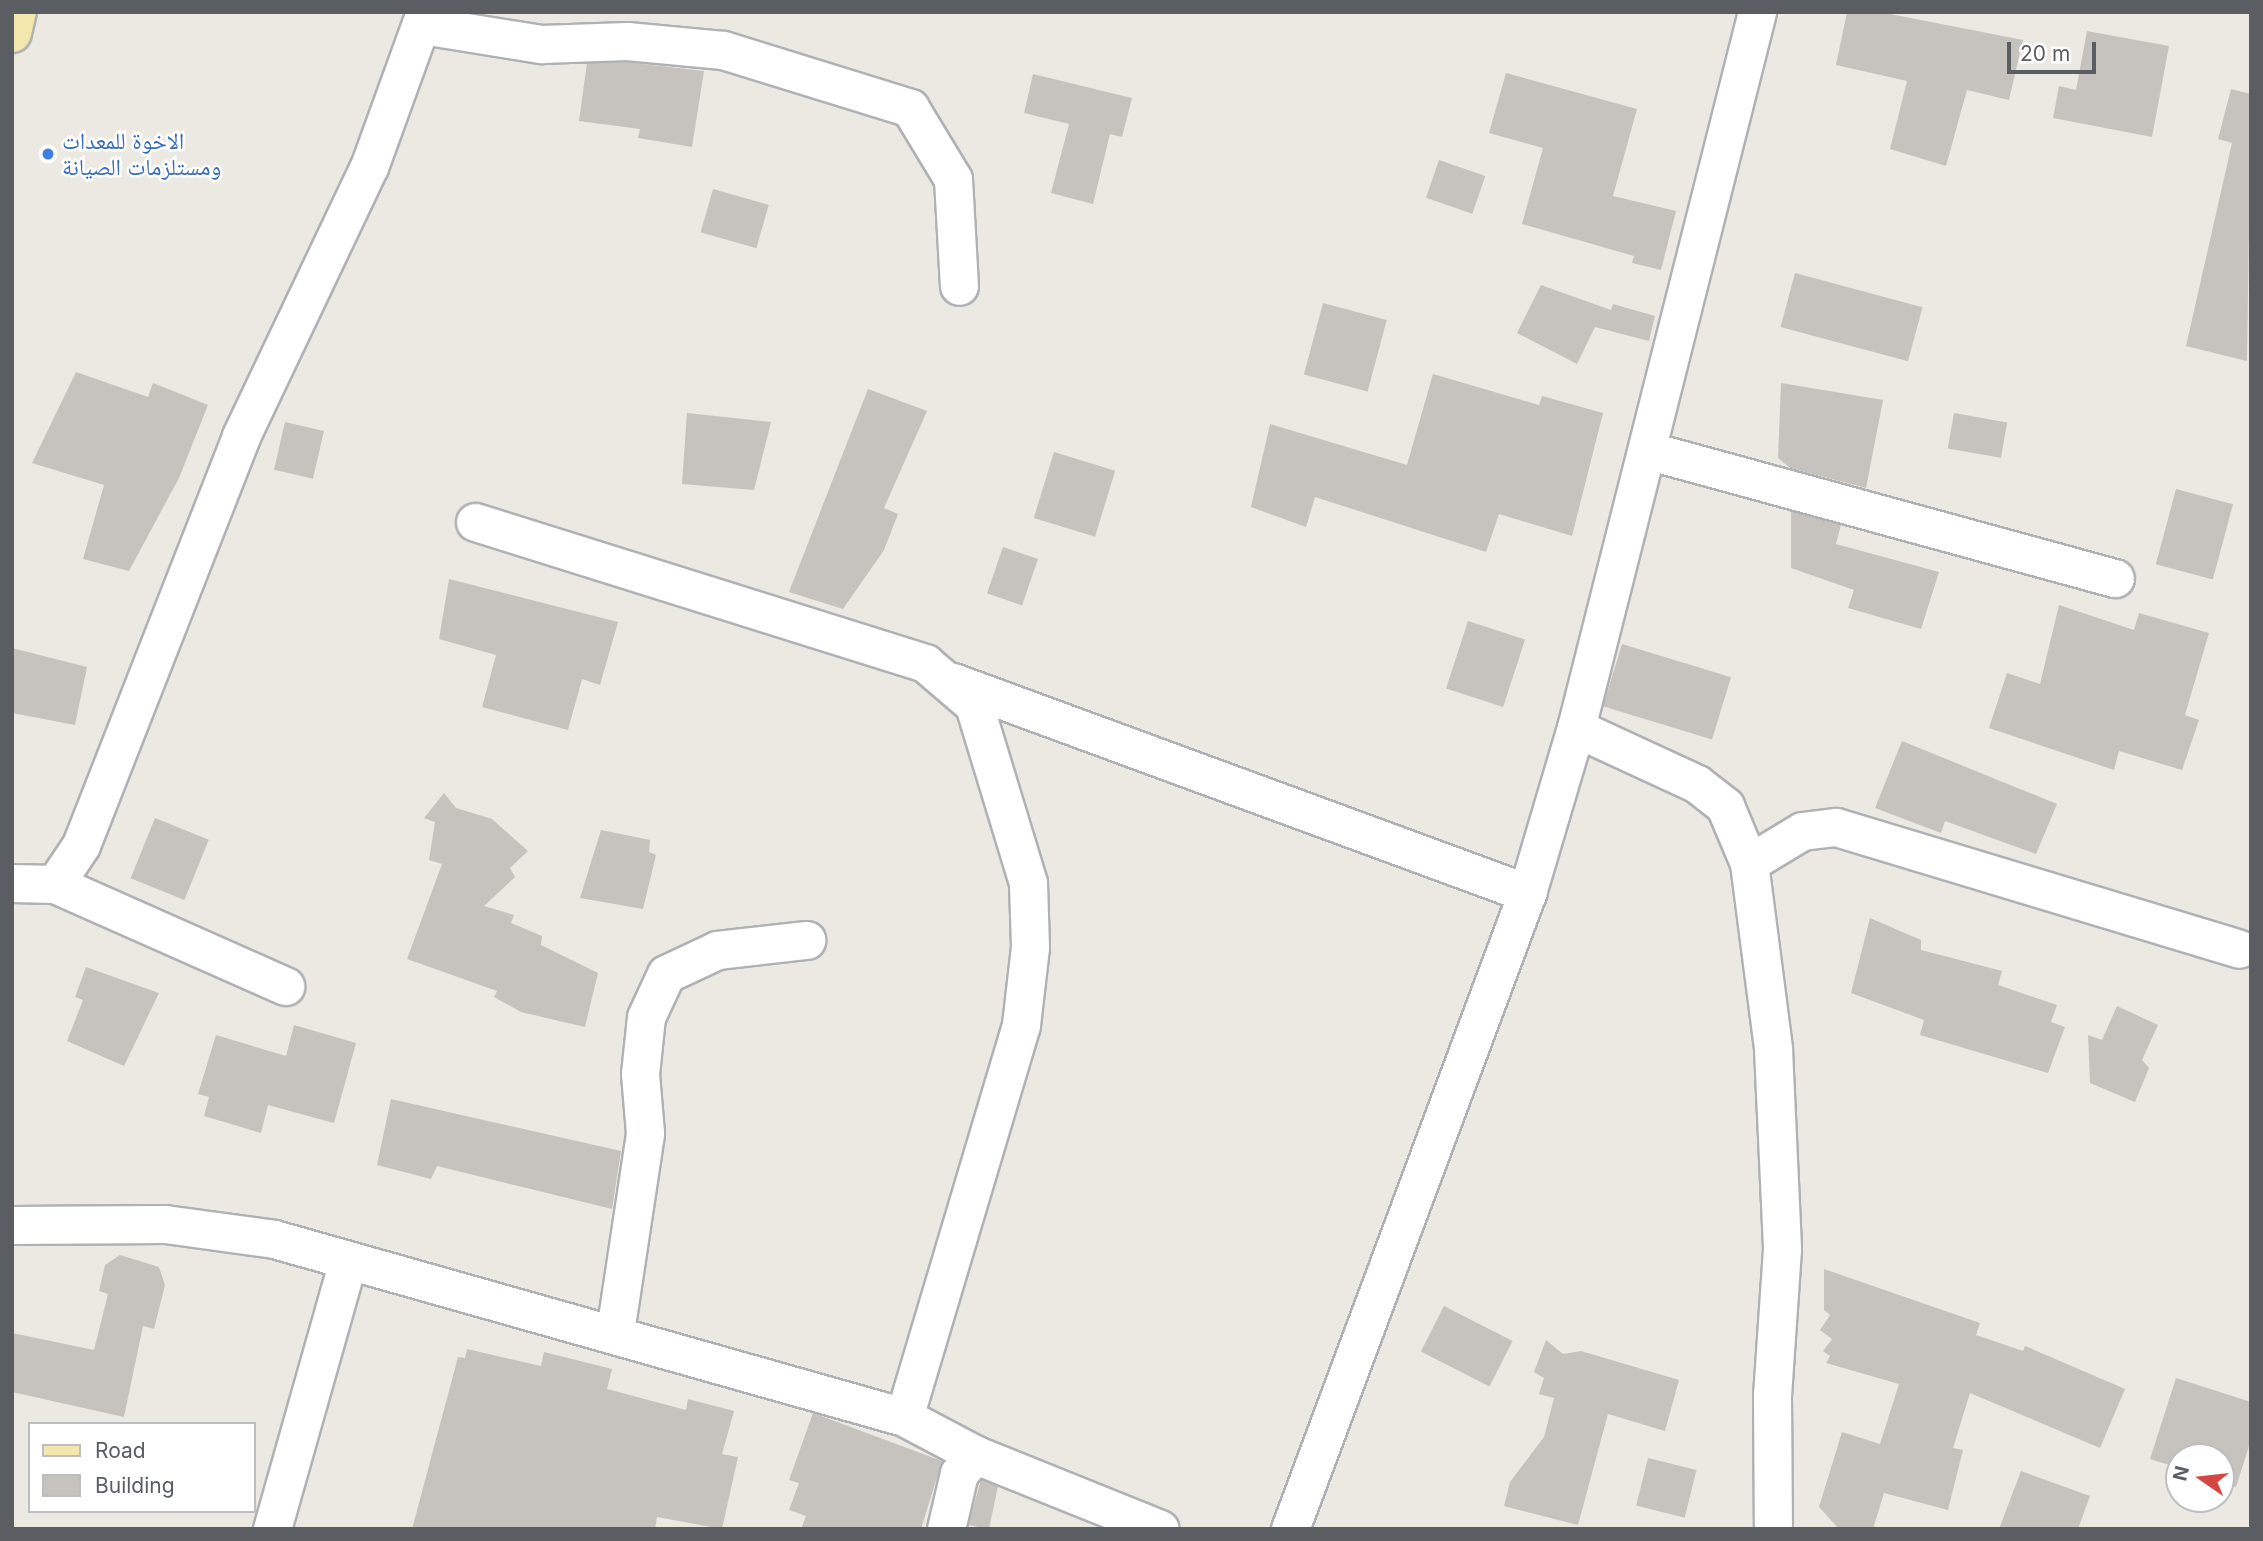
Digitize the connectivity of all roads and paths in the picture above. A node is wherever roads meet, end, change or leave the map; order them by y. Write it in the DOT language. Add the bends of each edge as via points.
graph roads {
  1 [pos="17,12"];
  2 [pos="1756,12"];
  3 [pos="423,19"];
  4 [pos="493,25"];
  5 [pos="12,33"];
  6 [pos="959,286"];
  7 [pos="1650,450"];
  8 [pos="475,522"];
  9 [pos="2115,578"];
  10 [pos="952,682"];
  11 [pos="1576,728"];
  12 [pos="1749,863"];
  13 [pos="12,883"];
  14 [pos="55,884"];
  15 [pos="1527,893"];
  16 [pos="806,940"];
  17 [pos="2239,949"];
  18 [pos="285,986"];
  19 [pos="12,1225"];
  20 [pos="348,1261"];
  21 [pos="615,1332"];
  22 [pos="904,1417"];
  23 [pos="976,1455"];
  24 [pos="272,1529"];
  25 [pos="946,1529"];
  26 [pos="1160,1529"];
  27 [pos="1290,1529"];
  28 [pos="1773,1529"];
  1 -- 5 [label="main road"];
  2 -- 7 [label="street"];
  3 -- 4 [label="street"];
  3 -- 14 [label="street" via="369,167 242,436 81,845"];
  4 -- 6 [label="street" via="723,50 910,108 953,179"];
  7 -- 9 [label="street"];
  7 -- 11 [label="street"];
  8 -- 10 [label="street" via="834,630 925,663"];
  10 -- 15 [label="street"];
  10 -- 22 [label="street" via="974,705 1006,795 1028,883 1030,947 1021,1025"];
  11 -- 12 [label="street" via="1697,784 1726,806"];
  11 -- 15 [label="street"];
  12 -- 17 [label="street" via="1801,831 1836,827"];
  12 -- 28 [label="street" via="1773,1049 1782,1249 1772,1395"];
  13 -- 14 [label="street"];
  14 -- 18 [label="street"];
  15 -- 27 [label="street"];
  16 -- 21 [label="street" via="717,950 666,974 646,1017 640,1074 645,1133"];
  19 -- 20 [label="street" via="223,1228"];
  20 -- 21 [label="street"];
  20 -- 24 [label="street"];
  21 -- 22 [label="street"];
  22 -- 23 [label="street"];
  23 -- 25 [label="street" via="959,1473"];
  23 -- 26 [label="street"];
}
